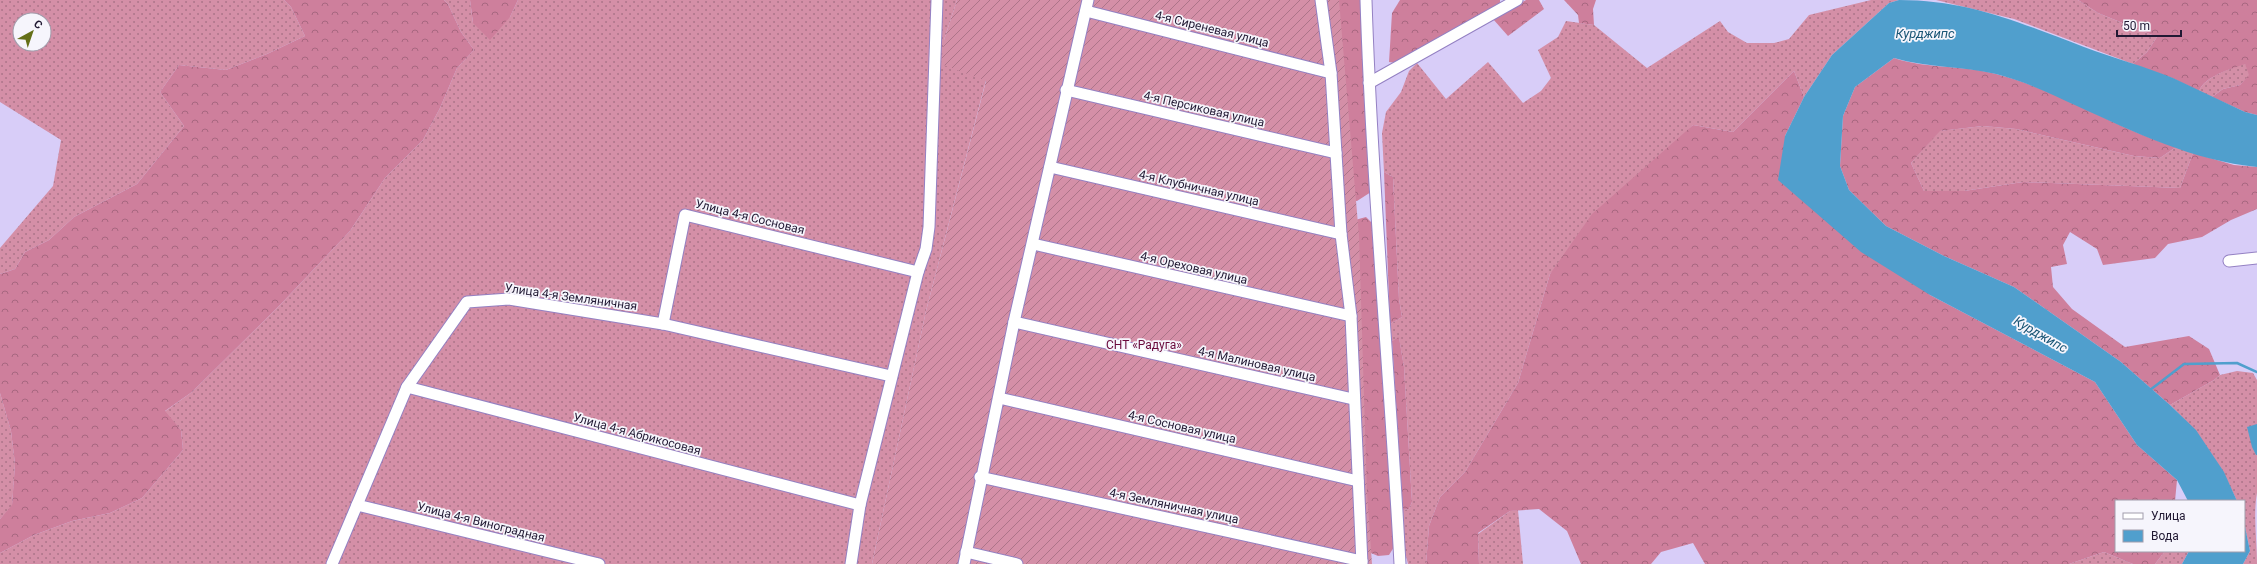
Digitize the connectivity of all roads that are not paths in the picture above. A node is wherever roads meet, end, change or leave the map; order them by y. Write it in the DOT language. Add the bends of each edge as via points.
graph roads {
  1 [pos="937,0"];
  2 [pos="1321,0"];
  3 [pos="1366,0"];
  4 [pos="1517,0"];
  5 [pos="1087,6"];
  6 [pos="1331,72"];
  7 [pos="1369,83"];
  8 [pos="1066,90"];
  9 [pos="1336,153"];
  10 [pos="1050,167"];
  11 [pos="1341,234"];
  12 [pos="1033,244"];
  13 [pos="2257,258"];
  14 [pos="2229,261"];
  15 [pos="918,272"];
  16 [pos="1351,316"];
  17 [pos="1014,322"];
  18 [pos="663,324"];
  19 [pos="891,376"];
  20 [pos="407,387"];
  21 [pos="999,398"];
  22 [pos="1353,399"];
  23 [pos="980,477"];
  24 [pos="1358,481"];
  25 [pos="357,505"];
  26 [pos="860,505"];
  27 [pos="966,552"];
  28 [pos="1362,563"];
  29 [pos="332,564"];
  30 [pos="599,564"];
  31 [pos="851,564"];
  32 [pos="964,564"];
  33 [pos="1017,564"];
  34 [pos="1400,564"];
  1 -- 15 [label="street" via="929,227 926,249"];
  2 -- 6 [label="street"];
  3 -- 7 [label="street"];
  4 -- 7 [label="street"];
  5 -- 6 [label="street, 4-я Сиреневая улица"];
  5 -- 8 [label="street"];
  6 -- 9 [label="street"];
  7 -- 34 [label="street"];
  8 -- 9 [label="street, 4-я Персиковая улица"];
  8 -- 10 [label="street"];
  9 -- 11 [label="street"];
  10 -- 11 [label="street, 4-я Клубничная улица"];
  10 -- 12 [label="street"];
  11 -- 16 [label="street"];
  12 -- 16 [label="street, 4-я Ореховая улица"];
  12 -- 17 [label="street"];
  13 -- 14 [label="street"];
  15 -- 18 [label="street, Улица 4-я Сосновая" via="684,215"];
  15 -- 19 [label="street"];
  16 -- 22 [label="street"];
  17 -- 21 [label="street"];
  17 -- 22 [label="street, 4-я Малиновая улица"];
  18 -- 19 [label="street, Улица 4-я Земляничная"];
  18 -- 20 [label="street, Улица 4-я Земляничная" via="509,299 467,302"];
  19 -- 26 [label="street"];
  20 -- 25 [label="street, Улица 4-я Земляничная"];
  20 -- 26 [label="street, Улица 4-я Абрикосовая"];
  21 -- 23 [label="street"];
  21 -- 24 [label="street, 4-я Сосновая улица"];
  22 -- 24 [label="street"];
  23 -- 27 [label="street"];
  23 -- 28 [label="street, 4-я Земляничная улица"];
  24 -- 28 [label="street"];
  25 -- 29 [label="street, Улица 4-я Земляничная"];
  25 -- 30 [label="street, Улица 4-я Виноградная"];
  26 -- 31 [label="street"];
  27 -- 32 [label="street"];
  27 -- 33 [label="street"];
}
